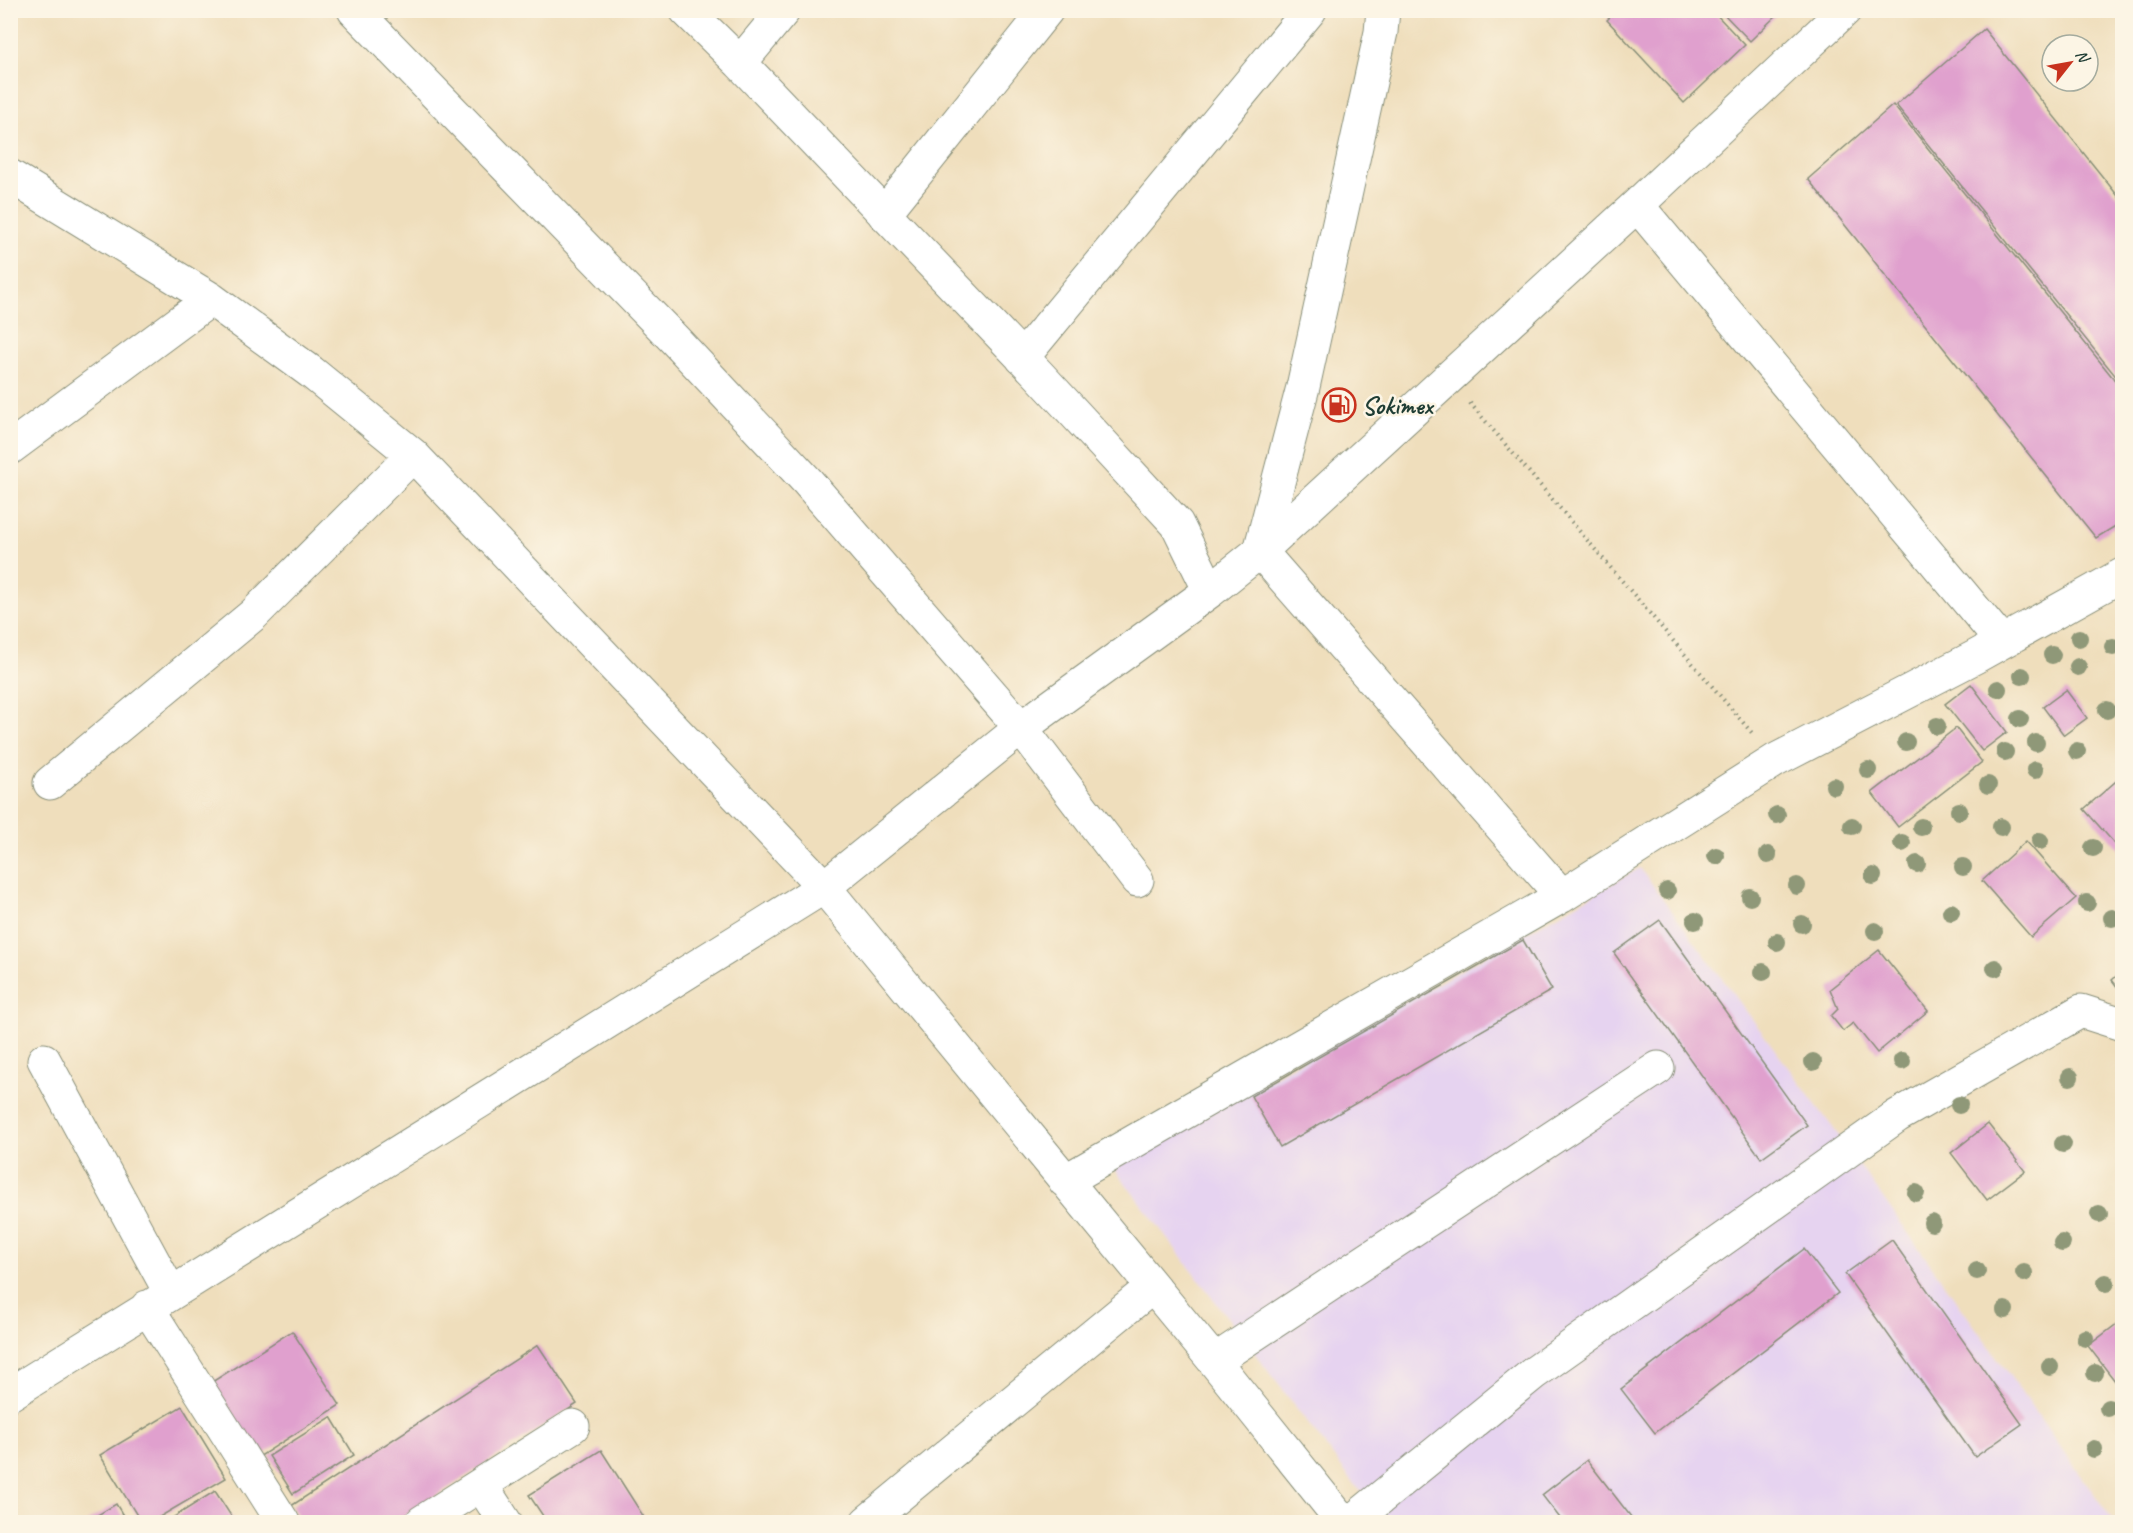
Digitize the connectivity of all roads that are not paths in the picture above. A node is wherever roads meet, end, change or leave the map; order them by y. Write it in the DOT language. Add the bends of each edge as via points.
graph roads {
  1 [pos="354,10"];
  2 [pos="686,10"];
  3 [pos="784,10"];
  4 [pos="1047,10"];
  5 [pos="1310,10"];
  6 [pos="1383,10"];
  7 [pos="1845,10"];
  8 [pos="740,63"];
  9 [pos="10,176"];
  10 [pos="1637,206"];
  11 [pos="884,214"];
  12 [pos="211,299"];
  13 [pos="1022,358"];
  14 [pos="10,448"];
  15 [pos="413,455"];
  16 [pos="1260,551"];
  17 [pos="2122,575"];
  18 [pos="1210,591"];
  19 [pos="2002,642"];
  20 [pos="1021,728"];
  21 [pos="50,783"];
  22 [pos="1137,880"];
  23 [pos="824,886"];
  24 [pos="1562,896"];
  25 [pos="2122,1024"];
  26 [pos="44,1060"];
  27 [pos="1658,1068"];
  28 [pos="1065,1181"];
  29 [pos="1152,1287"];
  30 [pos="159,1300"];
  31 [pos="1214,1361"];
  32 [pos="10,1394"];
  33 [pos="573,1426"];
  34 [pos="481,1485"];
  35 [pos="1337,1520"];
  36 [pos="283,1522"];
  37 [pos="422,1522"];
  38 [pos="505,1522"];
  39 [pos="867,1522"];
  1 -- 20 [label="street" via="807,481"];
  2 -- 8 [label="street"];
  3 -- 8 [label="street"];
  4 -- 11 [label="street"];
  5 -- 13 [label="street"];
  6 -- 16 [label="street" via="1303,387"];
  7 -- 10 [label="street"];
  8 -- 11 [label="street"];
  9 -- 12 [label="street"];
  10 -- 16 [label="street"];
  10 -- 19 [label="street"];
  11 -- 13 [label="street"];
  12 -- 14 [label="street"];
  12 -- 15 [label="street" via="311,372"];
  13 -- 18 [label="street" via="1177,524"];
  15 -- 21 [label="street" via="253,615"];
  15 -- 23 [label="street"];
  16 -- 18 [label="street"];
  16 -- 24 [label="street"];
  17 -- 19 [label="street"];
  18 -- 20 [label="street"];
  19 -- 24 [label="street" via="1776,760"];
  20 -- 22 [label="street"];
  20 -- 23 [label="street"];
  23 -- 28 [label="street"];
  23 -- 30 [label="street"];
  24 -- 28 [label="street"];
  25 -- 35 [label="street" via="2081,1011 1897,1116 1534,1373"];
  26 -- 30 [label="street"];
  27 -- 31 [label="street"];
  28 -- 29 [label="street"];
  29 -- 31 [label="street"];
  29 -- 39 [label="street"];
  30 -- 32 [label="street"];
  30 -- 36 [label="street"];
  31 -- 35 [label="street"];
  33 -- 34 [label="street"];
  34 -- 37 [label="street"];
  34 -- 38 [label="street"];
}
